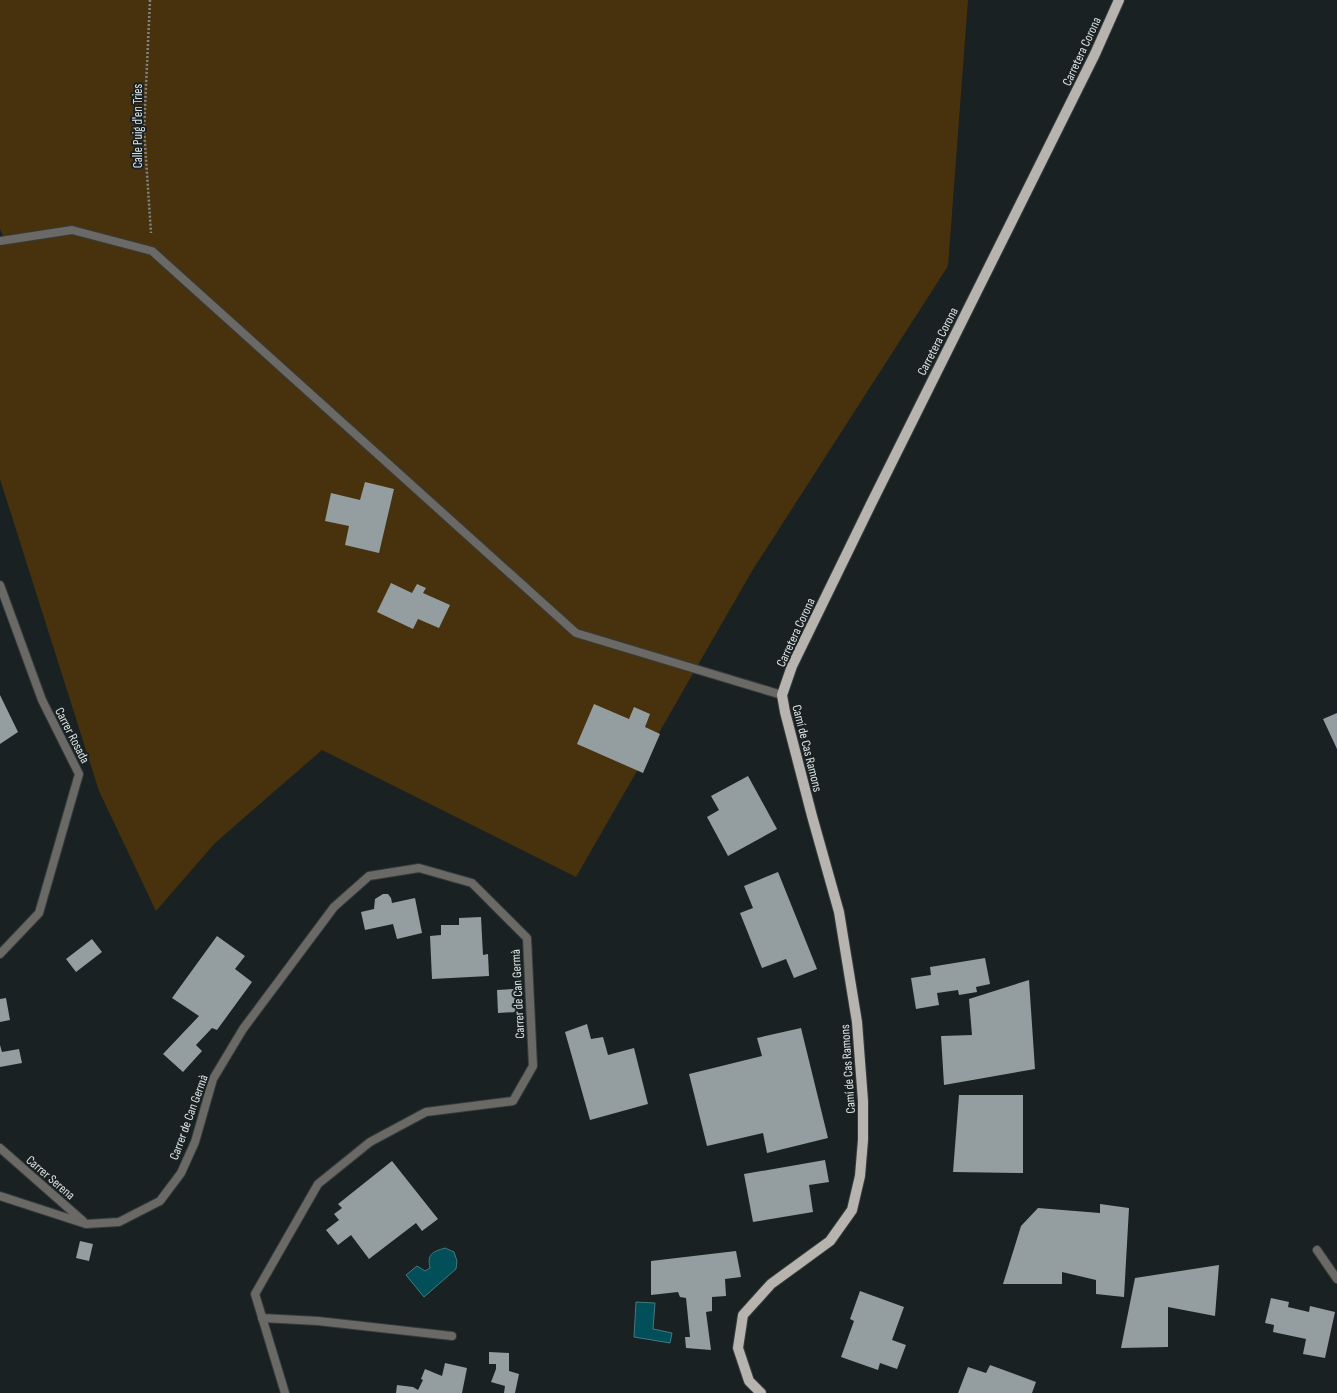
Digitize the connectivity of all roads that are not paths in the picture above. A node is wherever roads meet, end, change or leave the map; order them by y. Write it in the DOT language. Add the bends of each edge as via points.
graph roads {
  1 [pos="1119,0"];
  2 [pos="0,241"];
  3 [pos="0,585"];
  4 [pos="782,695"];
  5 [pos="0,954"];
  6 [pos="0,1148"];
  7 [pos="0,1196"];
  8 [pos="86,1224"];
  9 [pos="1317,1250"];
  10 [pos="1337,1279"];
  11 [pos="262,1318"];
  12 [pos="452,1336"];
  13 [pos="285,1393"];
  14 [pos="761,1393"];
  1 -- 4 [label="main road, Carretera Corona" via="1095,54 792,666"];
  2 -- 4 [label="street" via="72,230 152,251 576,633"];
  3 -- 5 [label="street, Carrer Rosada" via="42,700 79,774 39,913"];
  4 -- 14 [label="main road, Camí de Cas Ramons" via="839,912 857,1022 863,1140 860,1176 852,1210 830,1241 771,1284 743,1315 738,1348 749,1381"];
  6 -- 8 [label="street, Carrer Serena"];
  7 -- 8 [label="street, Carrer de Can Germà"];
  8 -- 11 [label="street, Carrer de Can Germà" via="119,1222 160,1201 181,1173 194,1142 213,1079 244,1029 334,907 369,876 419,868 472,883 527,938 532,1066 512,1101 426,1112 370,1142 318,1184 255,1294"];
  9 -- 10 [label="street"];
  11 -- 12 [label="street" via="318,1321"];
  11 -- 13 [label="street, Carrer de Can Germà"];
}
